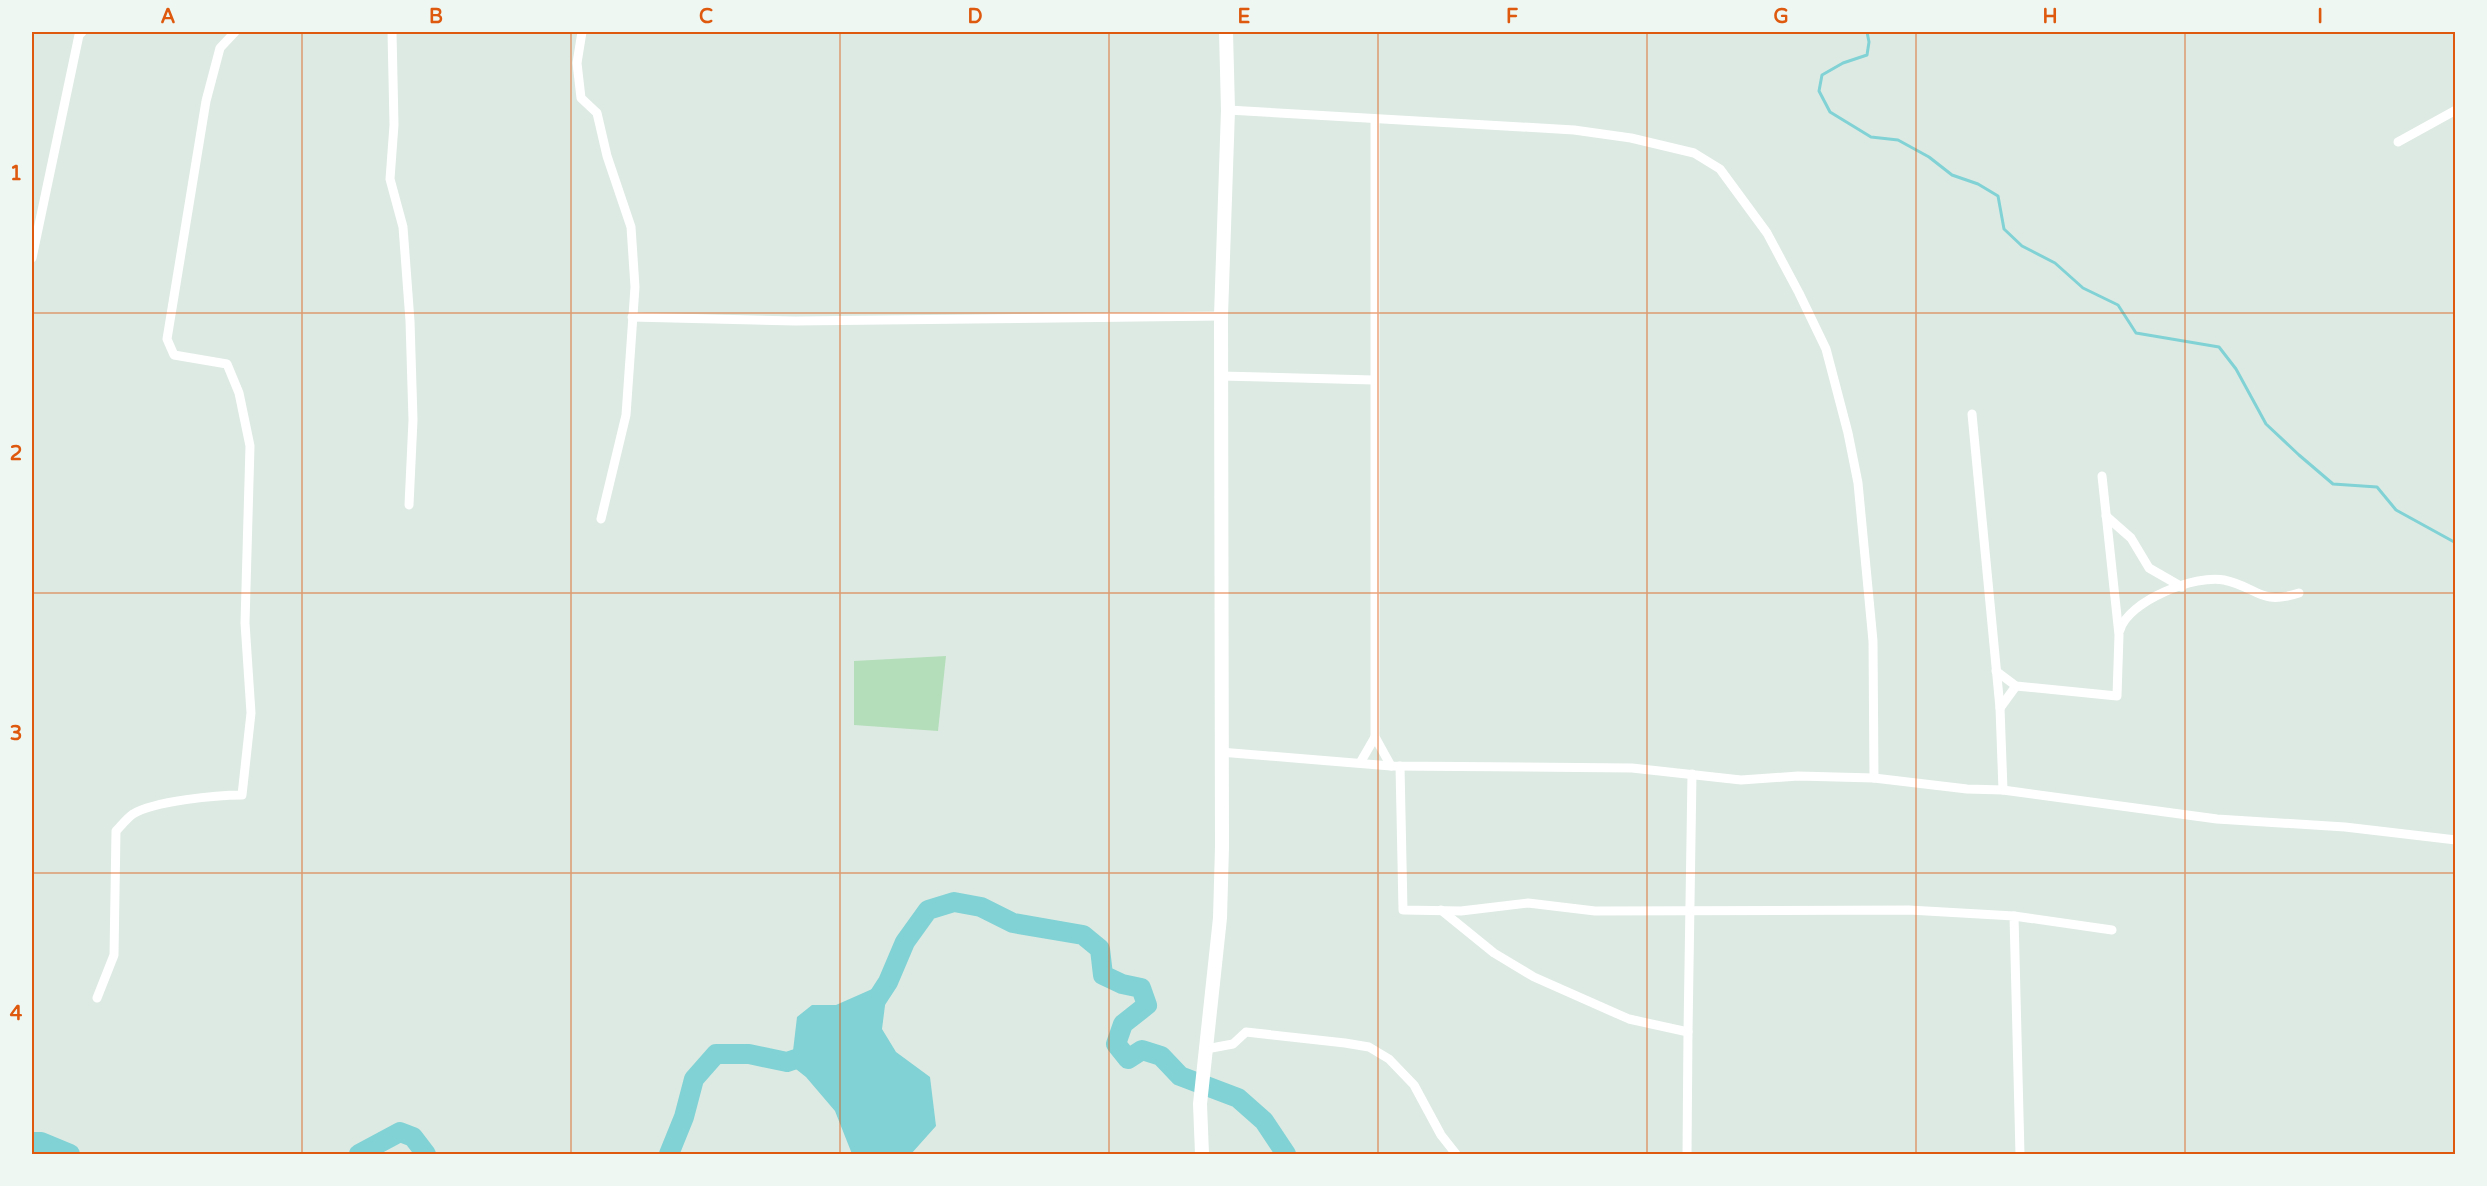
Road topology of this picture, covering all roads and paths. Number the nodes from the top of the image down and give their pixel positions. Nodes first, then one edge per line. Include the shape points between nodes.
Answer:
1 (82, 32) edge
2 (235, 32) edge
3 (392, 32) edge
4 (582, 32) edge
5 (1226, 32) edge
6 (1228, 110) junction
7 (2456, 110) edge
8 (1375, 120) junction
9 (2398, 142) dead end
10 (32, 258) edge
11 (1221, 316) junction
12 (632, 317) junction
13 (1221, 376) junction
14 (1373, 380) junction
15 (1972, 414) dead end
16 (2102, 476) dead end
17 (409, 505) dead end
18 (2106, 516) junction
19 (601, 519) dead end
20 (2182, 587) junction
21 (2299, 593) dead end
22 (2119, 635) junction
23 (1996, 671) junction
24 (2016, 686) junction
25 (2000, 708) junction
26 (1376, 737) junction
27 (1220, 752) junction
28 (1360, 763) junction
29 (1396, 766) junction
30 (1692, 774) junction
31 (1874, 778) junction
32 (2003, 790) junction
33 (2456, 840) edge
34 (1441, 910) junction
35 (1692, 910) junction
36 (2014, 916) junction
37 (2112, 930) dead end
38 (97, 998) dead end
39 (1688, 1032) junction
40 (1206, 1049) junction
41 (1202, 1155) edge
42 (1456, 1155) edge
43 (1687, 1155) edge
44 (2020, 1155) edge

1 - 10 street
2 - 38 street via 220,48 206,101 167,339 174,355 227,364 250,446 245,623 251,713 242,795 217,795 162,805 133,814 116,831 114,955
3 - 17 street via 394,125 390,179 403,227 410,321 413,420
4 - 12 street via 577,63 581,98 597,112 631,227 635,287
5 - 6 main road
6 - 8 street
6 - 11 main road
7 - 9 street
8 - 14 street
8 - 31 street via 1502,125 1631,138 1694,153 1720,169 1742,195 1767,233 1826,349 1848,433 1858,483 1873,641
11 - 12 street via 817,321
11 - 13 main road
12 - 19 street via 626,415
13 - 14 street
13 - 27 main road
14 - 26 street
15 - 23 street
16 - 18 street
18 - 20 street via 2133,541 2149,568
18 - 22 street
20 - 21 street via 2224,580 2269,598
20 - 22 street via 2147,599 2123,621
22 - 24 street via 2117,696
23 - 24 street
23 - 25 street
24 - 25 street
25 - 32 street
26 - 28 street
26 - 29 street
27 - 28 street
27 - 40 main road via 1220,918
28 - 29 street
29 - 30 street via 1632,768
29 - 34 street via 1403,910
30 - 31 street via 1741,780 1798,776
30 - 35 street
31 - 32 street
32 - 33 street via 2186,816 2345,827
34 - 35 street via 1528,903 1595,911
34 - 39 street via 1494,953 1534,977 1629,1019
35 - 36 street via 1909,910
35 - 39 street
36 - 37 street
36 - 44 street
39 - 43 street
40 - 41 main road via 1200,1104
40 - 42 street via 1233,1044 1246,1032 1369,1047 1389,1059 1414,1085

